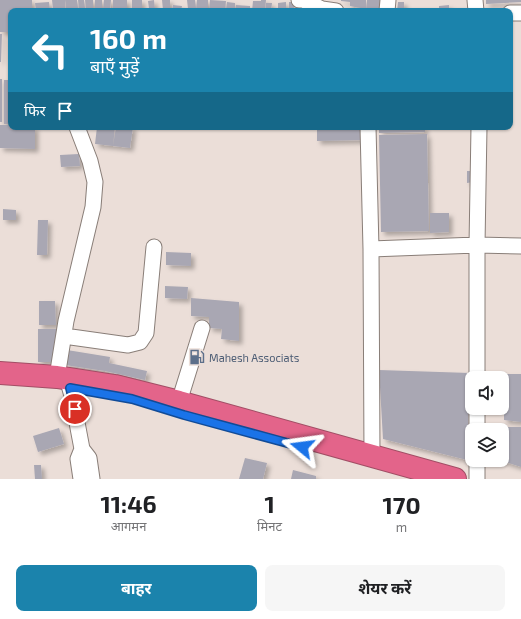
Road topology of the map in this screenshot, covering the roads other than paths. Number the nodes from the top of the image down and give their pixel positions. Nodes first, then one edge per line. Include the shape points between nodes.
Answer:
1 (299, 0) edge
2 (320, 8) edge
3 (78, 130) edge
4 (368, 130) edge
5 (479, 130) edge
6 (477, 245) junction
7 (521, 246) edge
8 (154, 247) dead end
9 (371, 249) junction
10 (202, 328) dead end
11 (64, 336) junction
12 (477, 371) edge
13 (0, 373) edge
14 (65, 381) junction
15 (0, 384) edge
16 (179, 402) junction
17 (82, 449) junction
18 (372, 456) junction
19 (477, 467) edge
20 (81, 479) edge
21 (92, 479) edge
22 (417, 479) edge
23 (455, 479) edge
24 (477, 479) edge

1 - 2 street
3 - 11 street via 95,182 93,207
4 - 9 street
5 - 6 street
6 - 7 street
6 - 9 street
6 - 12 street
8 - 11 street via 146,333 140,342 128,345
9 - 18 street
10 - 16 street
11 - 14 street
13 - 14 highway
14 - 15 highway
14 - 16 highway via 115,386
14 - 17 street
14 - 22 highway
16 - 18 highway
17 - 20 street via 78,459
17 - 21 street via 89,458
18 - 23 highway
19 - 24 street

